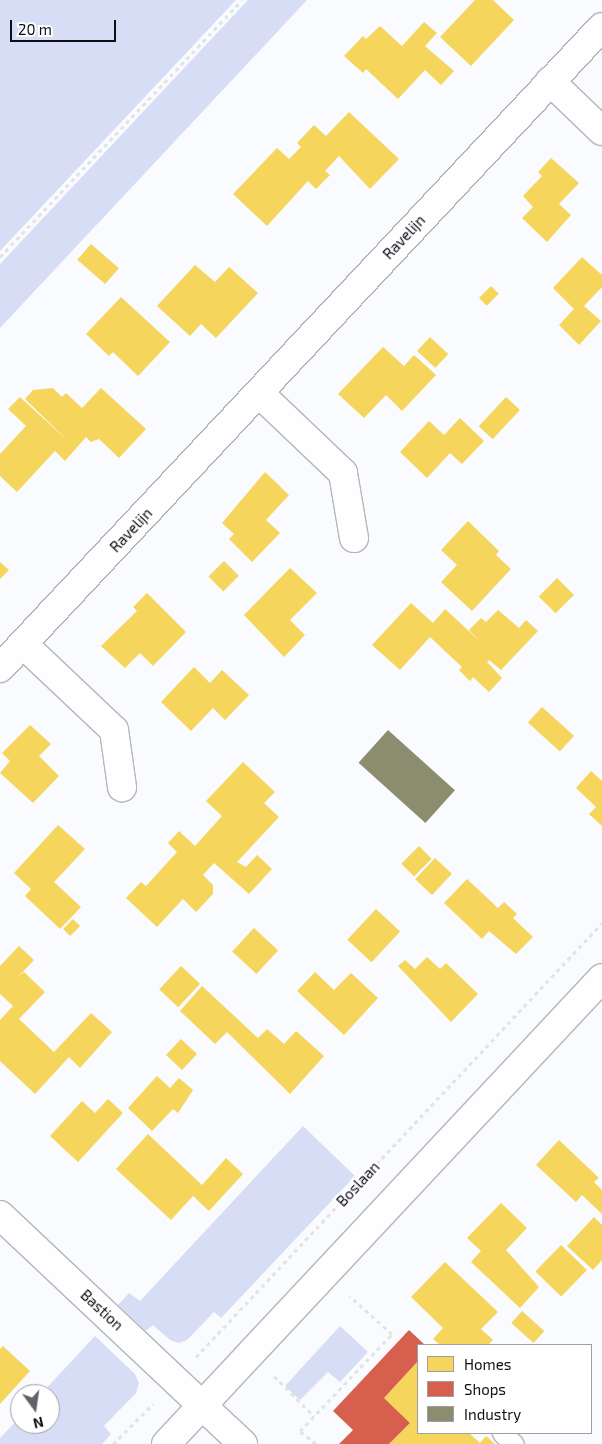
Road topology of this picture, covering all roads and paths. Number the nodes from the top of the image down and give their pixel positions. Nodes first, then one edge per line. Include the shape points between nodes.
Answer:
1 (242, 0) edge
2 (602, 27) edge
3 (550, 81) junction
4 (602, 131) edge
5 (0, 257) edge
6 (258, 393) junction
7 (354, 538) dead end
8 (23, 644) junction
9 (0, 668) edge
10 (122, 788) dead end
11 (602, 923) edge
12 (602, 978) edge
13 (0, 1215) edge
14 (349, 1295) dead end
15 (177, 1379) junction
16 (203, 1405) junction
17 (503, 1434) edge
18 (113, 1444) edge
19 (166, 1444) edge
20 (243, 1444) edge
21 (316, 1444) edge
22 (514, 1444) edge

1 - 5 path
2 - 3 street, Ravelijn
3 - 4 street
3 - 6 street, Ravelijn
6 - 7 street via 344,473
6 - 8 street, Ravelijn
8 - 9 street, Ravelijn
8 - 10 street via 114,730
11 - 15 path, Boslaan
12 - 16 street
13 - 15 street, Bastion
14 - 21 path via 392,1334 300,1431
15 - 16 street, Bastion
15 - 18 path, Boslaan
16 - 19 street
16 - 20 street, Bastion
17 - 22 lane

